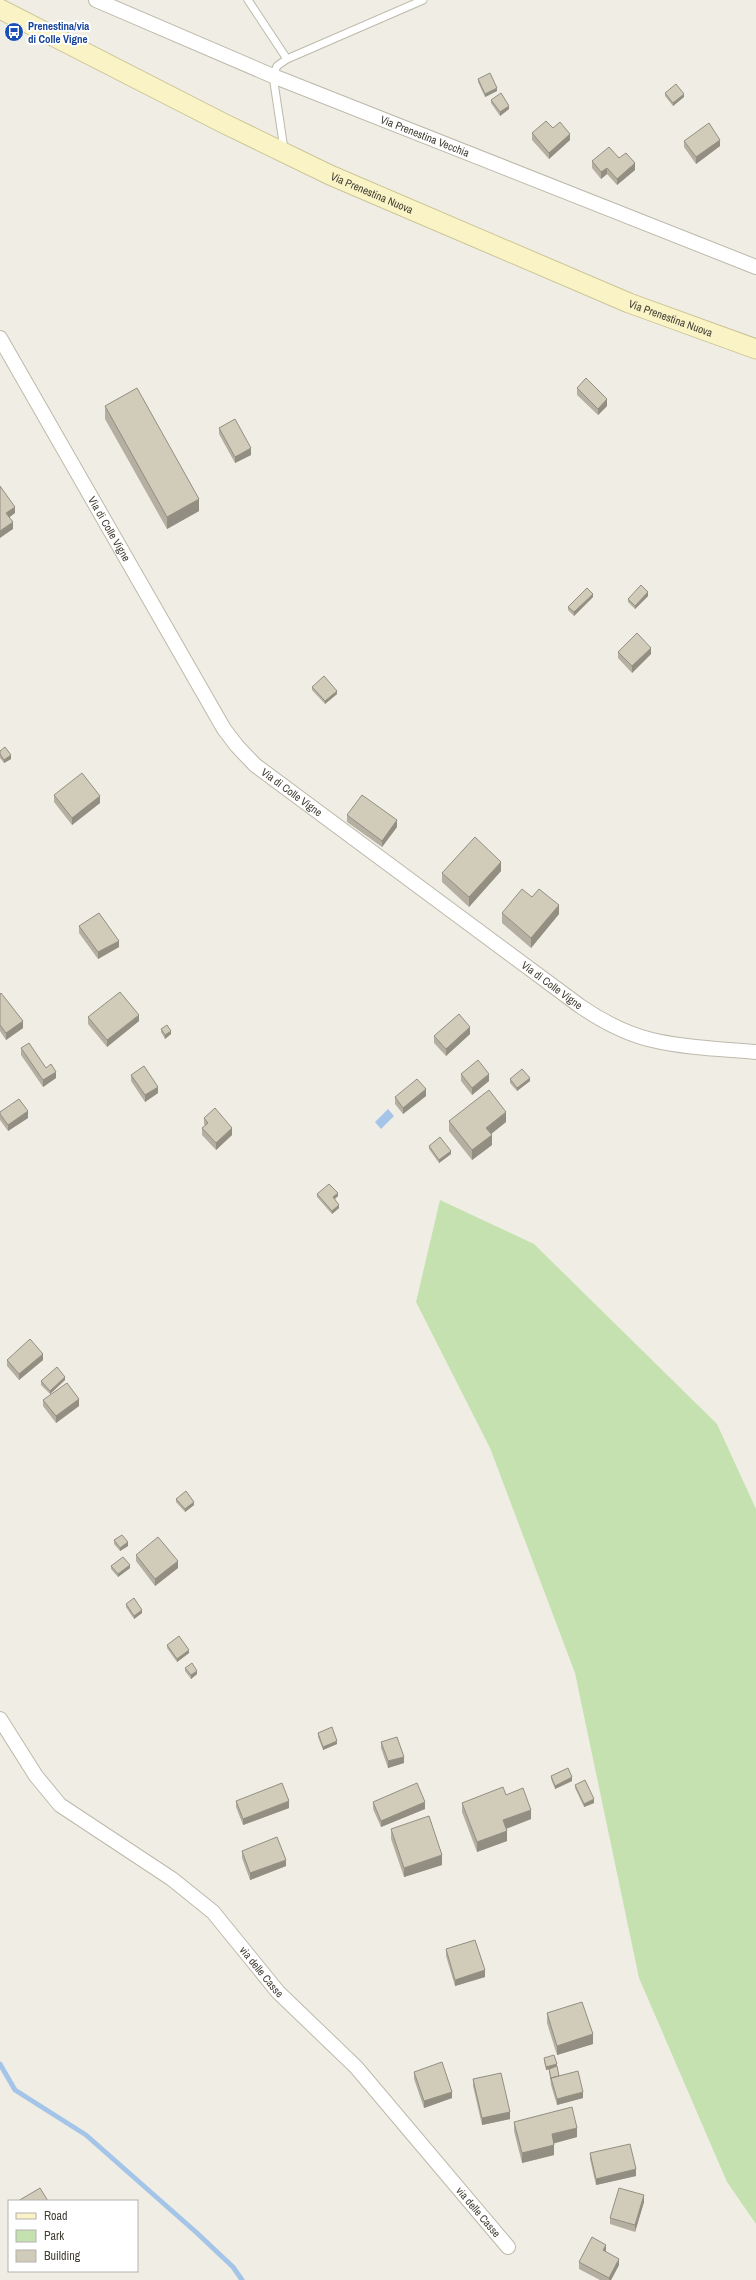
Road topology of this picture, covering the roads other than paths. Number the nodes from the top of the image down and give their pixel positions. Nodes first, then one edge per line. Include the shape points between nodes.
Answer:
1 (96, 0) edge
2 (248, 0) edge
3 (423, 0) edge
4 (0, 9) edge
5 (287, 59) junction
6 (273, 76) junction
7 (284, 154) junction
8 (756, 267) edge
9 (0, 338) edge
10 (756, 349) edge
11 (756, 1052) edge
12 (0, 1719) edge
13 (508, 2247) dead end

1 - 6 street, Via Prenestina Vecchia
2 - 5 lane
3 - 5 lane
4 - 7 main road, Via Prenestina Nuova
5 - 6 lane via 277,66
6 - 7 lane
6 - 8 street, Via Prenestina Vecchia
7 - 10 main road, Via Prenestina Nuova via 598,290 686,325
9 - 11 street, Via di Colle Vigne via 224,729 255,765 599,1018 630,1033 657,1041
12 - 13 street, via delle Casse via 33,1772 60,1805 172,1879 213,1912 278,1992 356,2067

